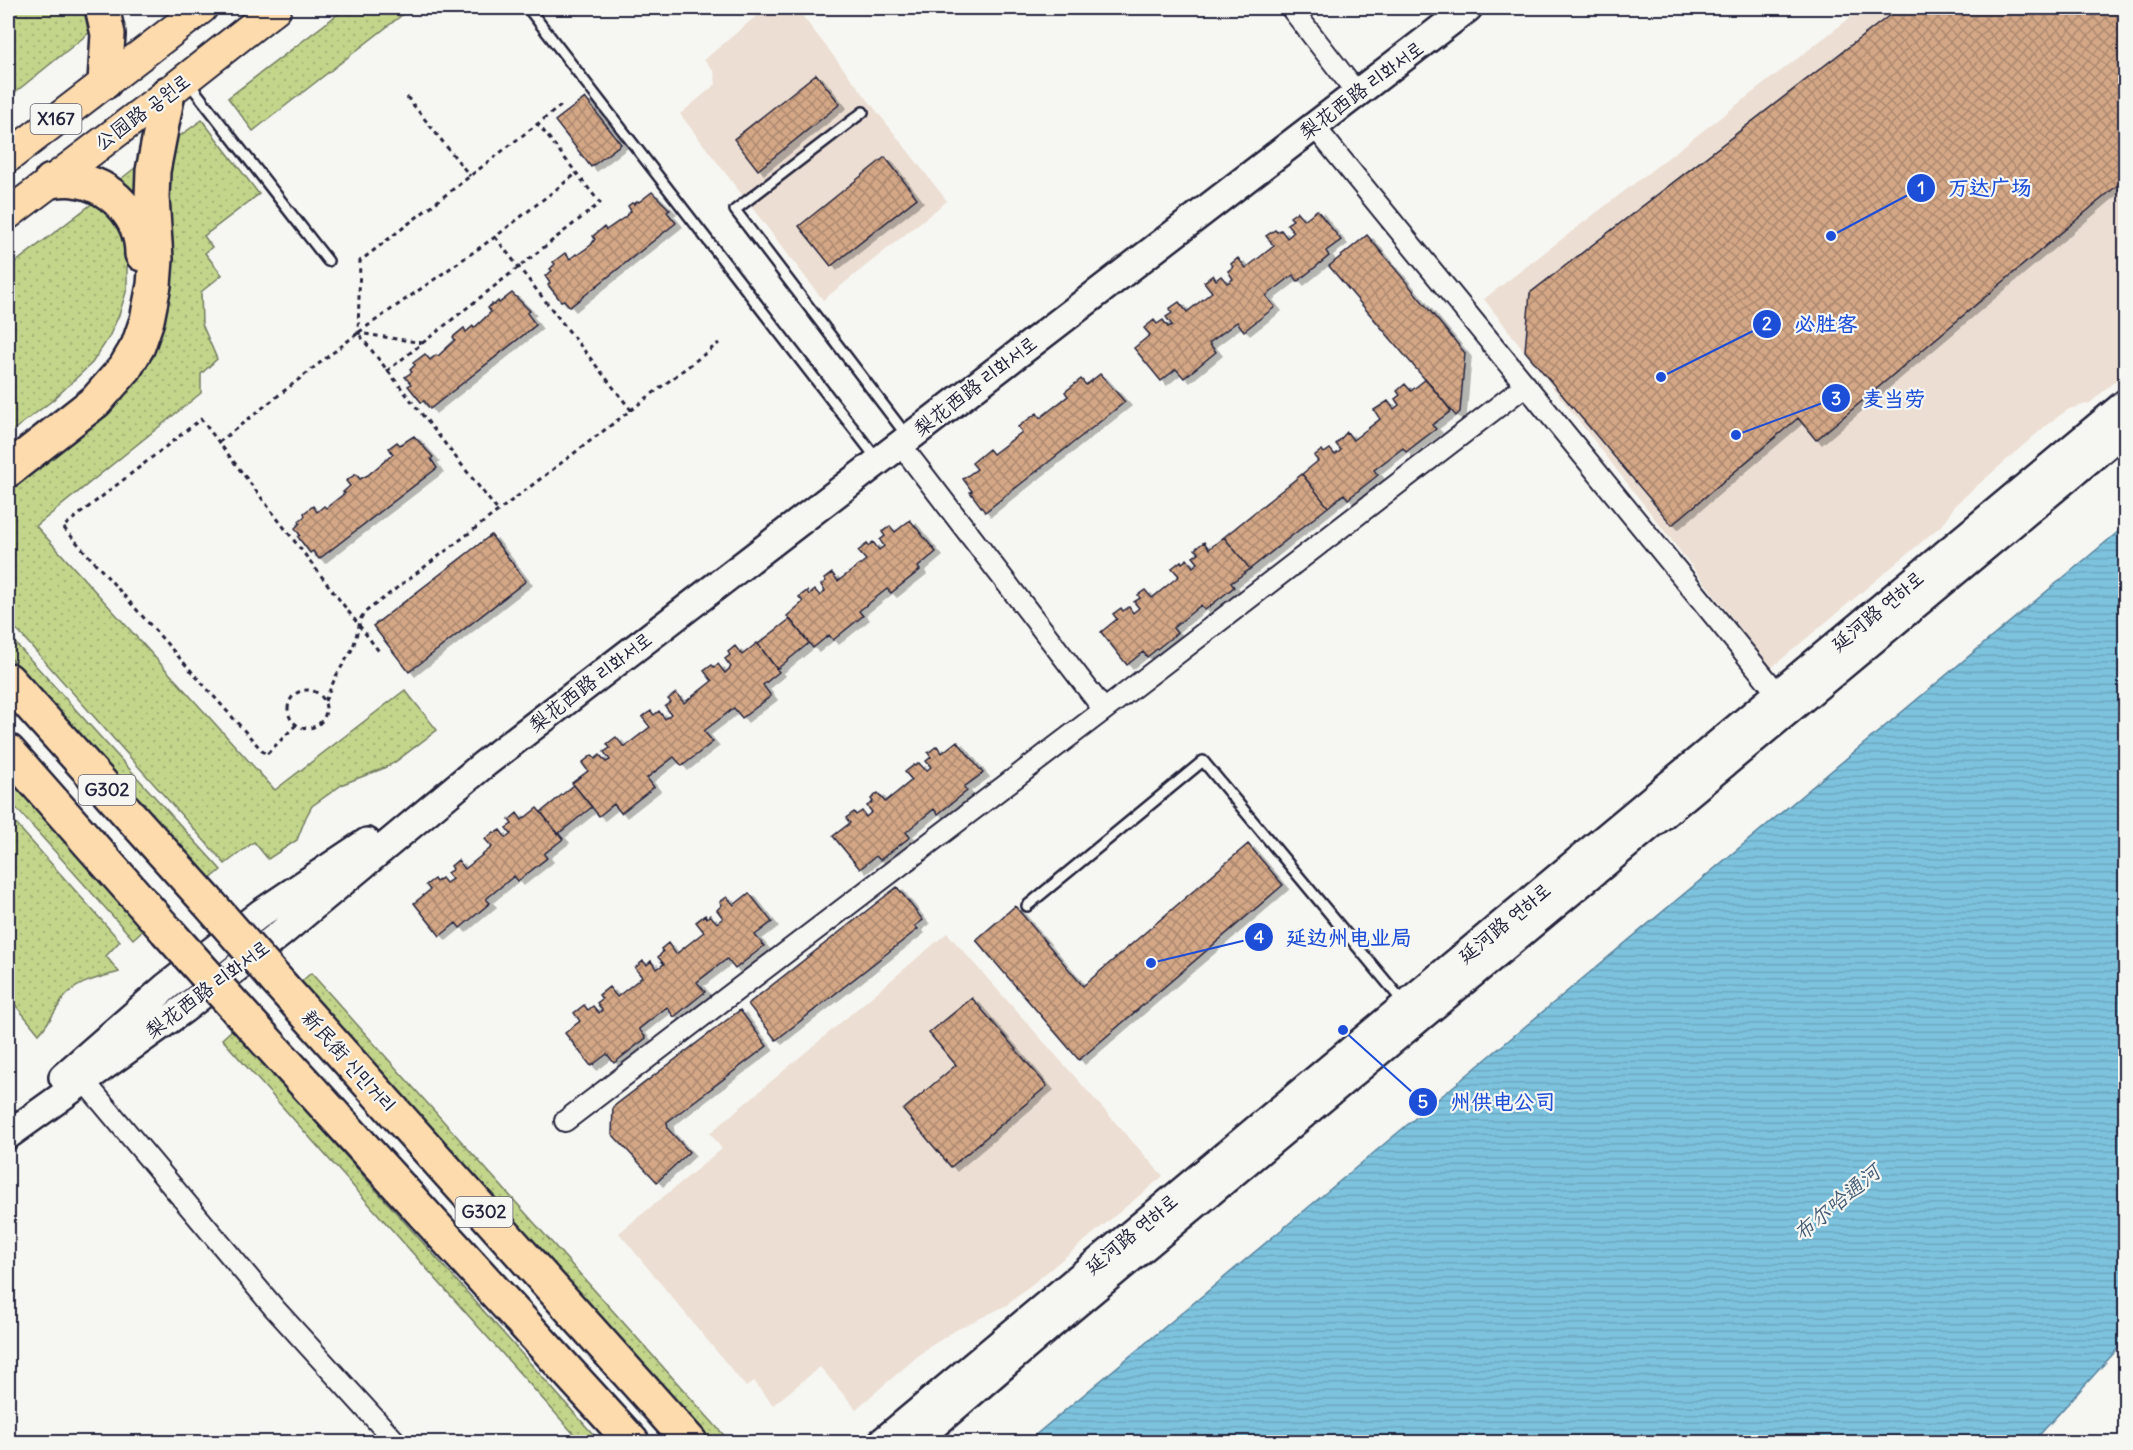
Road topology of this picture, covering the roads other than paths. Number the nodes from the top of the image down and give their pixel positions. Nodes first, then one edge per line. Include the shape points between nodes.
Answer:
1 (102, 8) edge
2 (202, 8) edge
3 (276, 8) edge
4 (528, 8) edge
5 (1291, 8) edge
6 (1468, 8) edge
7 (105, 82) junction
8 (177, 86) junction
9 (1357, 93) junction
10 (863, 112) dead end
11 (1314, 126) junction
12 (8, 157) edge
13 (51, 181) junction
14 (8, 214) edge
15 (328, 261) dead end
16 (1526, 385) junction
17 (2126, 403) edge
18 (2126, 429) edge
19 (904, 441) junction
20 (8, 453) edge
21 (879, 461) junction
22 (8, 470) edge
23 (8, 680) edge
24 (1778, 694) junction
25 (1104, 710) junction
26 (8, 751) edge
27 (483, 765) junction
28 (1028, 906) dead end
29 (1406, 1005) junction
30 (84, 1081) junction
31 (566, 1121) dead end
32 (8, 1125) edge
33 (8, 1135) edge
34 (396, 1443) edge
35 (632, 1443) edge
36 (690, 1443) edge
37 (882, 1443) edge
38 (914, 1443) edge

1 - 7 highway via 108,34
2 - 7 main road, X167
3 - 8 main road, 公园路 공원로
4 - 21 lane
5 - 9 street
6 - 9 main road, 梨花西路 리화서로
7 - 12 main road, X167
8 - 13 main road, 公园路 공원로
8 - 15 lane
8 - 22 highway via 153,171 154,285 138,346 120,375 96,401
9 - 11 main road, 梨花西路 리화서로
10 - 19 lane via 735,210
11 - 16 street
11 - 19 main road, 梨花西路 리화서로
13 - 14 main road, 公园路 공원로
13 - 20 highway via 75,180 99,187 118,199 131,214 142,249 140,298 122,344 96,382
16 - 24 street
16 - 25 street
17 - 24 main road, 延河路 연하로
18 - 38 main road, 延河路 연하로
19 - 21 main road, 梨花西路 리화서로
19 - 25 street
21 - 27 main road, 梨花西路 리화서로
23 - 36 highway, 新民街 신민거리 / G302, bridge
24 - 29 main road, 延河路 연하로
25 - 31 street
26 - 35 highway, G302, bridge
27 - 30 main road, 梨花西路 리화서로 via 272,941
27 - 32 main road, 梨花西路 리화서로 via 261,913 166,987
28 - 29 lane via 1203,761
29 - 37 main road, 延河路 연하로
30 - 33 main road, 梨花西路 리화서로
30 - 34 street via 275,1309

